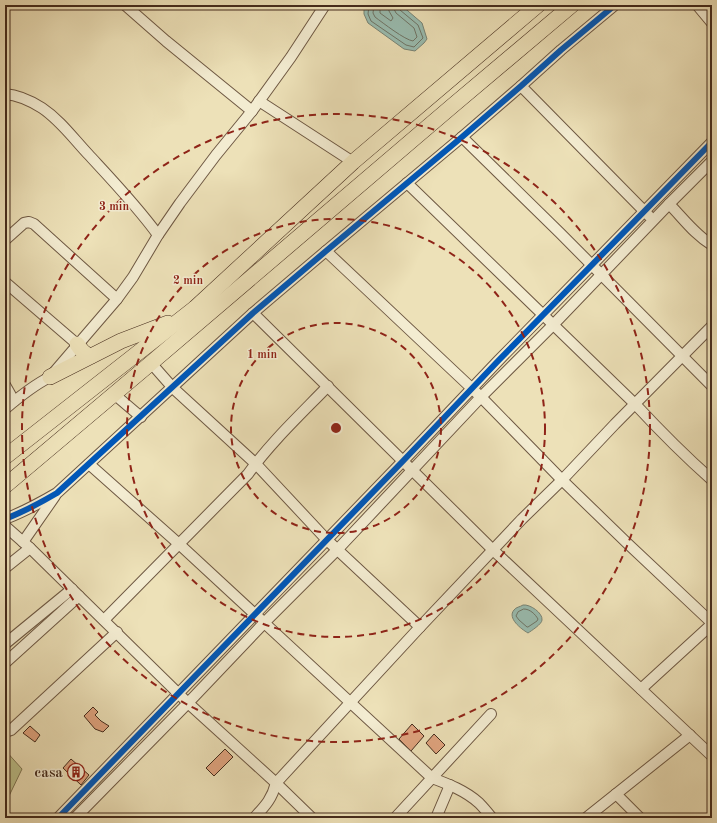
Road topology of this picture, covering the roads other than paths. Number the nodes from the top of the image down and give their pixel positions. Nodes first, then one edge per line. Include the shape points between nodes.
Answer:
1 (125, 5) edge
2 (325, 5) edge
3 (538, 5) edge
4 (572, 5) edge
5 (615, 5) edge
6 (697, 5) edge
7 (712, 23) edge
8 (521, 86) junction
9 (5, 94) edge
10 (259, 101) junction
11 (252, 111) junction
12 (462, 137) junction
13 (712, 142) edge
14 (712, 161) edge
15 (353, 162) junction
16 (407, 183) junction
17 (669, 204) junction
18 (645, 211) junction
19 (654, 221) junction
20 (158, 235) junction
21 (5, 240) edge
22 (712, 246) edge
23 (326, 251) junction
24 (592, 265) junction
25 (601, 275) junction
26 (5, 282) edge
27 (117, 299) junction
28 (253, 313) junction
29 (543, 315) junction
30 (182, 318) junction
31 (554, 325) junction
32 (712, 326) edge
33 (77, 344) junction
34 (91, 356) junction
35 (683, 356) junction
36 (151, 363) junction
37 (50, 377) junction
38 (5, 385) edge
39 (328, 386) junction
40 (712, 386) edge
41 (173, 388) junction
42 (471, 388) junction
43 (114, 394) junction
44 (481, 397) junction
45 (14, 401) junction
46 (635, 404) junction
47 (5, 409) edge
48 (141, 417) junction
49 (5, 457) edge
50 (403, 461) junction
51 (89, 464) junction
52 (256, 464) junction
53 (412, 470) junction
54 (562, 480) junction
55 (712, 480) edge
56 (5, 486) edge
57 (57, 494) junction
58 (5, 519) edge
59 (5, 526) edge
60 (327, 540) junction
61 (179, 544) junction
62 (26, 545) junction
63 (338, 549) junction
64 (493, 550) junction
65 (5, 568) edge
66 (75, 592) junction
67 (255, 615) junction
68 (104, 620) junction
69 (264, 623) junction
70 (712, 624) edge
71 (420, 627) junction
72 (117, 632) junction
73 (5, 644) edge
74 (5, 663) edge
75 (640, 689) junction
76 (178, 693) junction
77 (188, 703) junction
78 (351, 703) junction
79 (491, 714) dead end
80 (5, 732) edge
81 (690, 735) junction
82 (124, 750) junction
83 (712, 756) edge
84 (134, 758) junction
85 (432, 778) junction
86 (276, 783) junction
87 (450, 785) junction
88 (616, 794) junction
89 (72, 804) junction
90 (81, 816) edge
91 (58, 818) edge
92 (254, 818) edge
93 (312, 818) edge
94 (394, 818) edge
95 (436, 818) edge
96 (492, 818) edge
97 (586, 818) edge
98 (640, 818) edge

1 - 11 street
2 - 10 street
3 - 15 highway
4 - 36 highway
5 - 8 street
6 - 7 street
8 - 12 street
8 - 18 street
9 - 20 street via 14,94 28,100 62,125
10 - 11 street
10 - 15 street
11 - 20 street
12 - 16 street
12 - 24 street
13 - 18 street
14 - 17 street
15 - 30 highway
16 - 23 street
16 - 29 street
17 - 19 street
17 - 22 street
18 - 19 street
18 - 24 street
19 - 25 street
20 - 27 street
21 - 27 street via 24,223 34,224
23 - 28 street
23 - 42 street
24 - 25 street
24 - 29 street
25 - 31 street
25 - 35 street
26 - 33 street
27 - 33 street
28 - 39 street
28 - 41 street
29 - 31 street
29 - 42 street
30 - 34 highway via 121,341
30 - 49 highway
31 - 44 street
31 - 46 street
32 - 35 street
33 - 34 highway via 82,352
33 - 37 street
34 - 37 highway
35 - 40 street
35 - 46 street
36 - 41 street
36 - 43 highway
37 - 45 street
38 - 45 street
39 - 50 street
39 - 52 street
41 - 48 street
41 - 52 street
42 - 44 street
42 - 50 street
43 - 48 street
43 - 56 highway
44 - 53 street
44 - 54 street
45 - 47 street
46 - 54 street
46 - 55 street
48 - 51 street
50 - 53 street
50 - 60 street
51 - 57 street
51 - 61 street
52 - 60 street
52 - 61 street via 231,493
53 - 63 street
53 - 64 street
54 - 64 street
54 - 70 street
57 - 58 street
57 - 62 street
59 - 62 street
60 - 63 street
60 - 67 street
61 - 67 street
61 - 68 street
62 - 65 street
62 - 66 street
63 - 69 street
63 - 71 street
64 - 71 street
64 - 75 street
66 - 68 street
66 - 73 street
66 - 74 street
67 - 69 street
67 - 76 street
68 - 72 street
69 - 77 street
69 - 78 street
70 - 75 street
71 - 78 street
72 - 76 street
72 - 80 street
75 - 81 street
76 - 77 street
76 - 82 street
77 - 84 street
77 - 86 street
78 - 85 street
78 - 86 street
79 - 85 street
81 - 83 street
81 - 88 street
82 - 84 street
82 - 89 street
84 - 90 street
85 - 87 street
85 - 94 street
86 - 92 street via 271,798
86 - 93 street
87 - 95 street
87 - 96 street via 471,796
88 - 97 street
88 - 98 street
89 - 90 street
89 - 91 street

